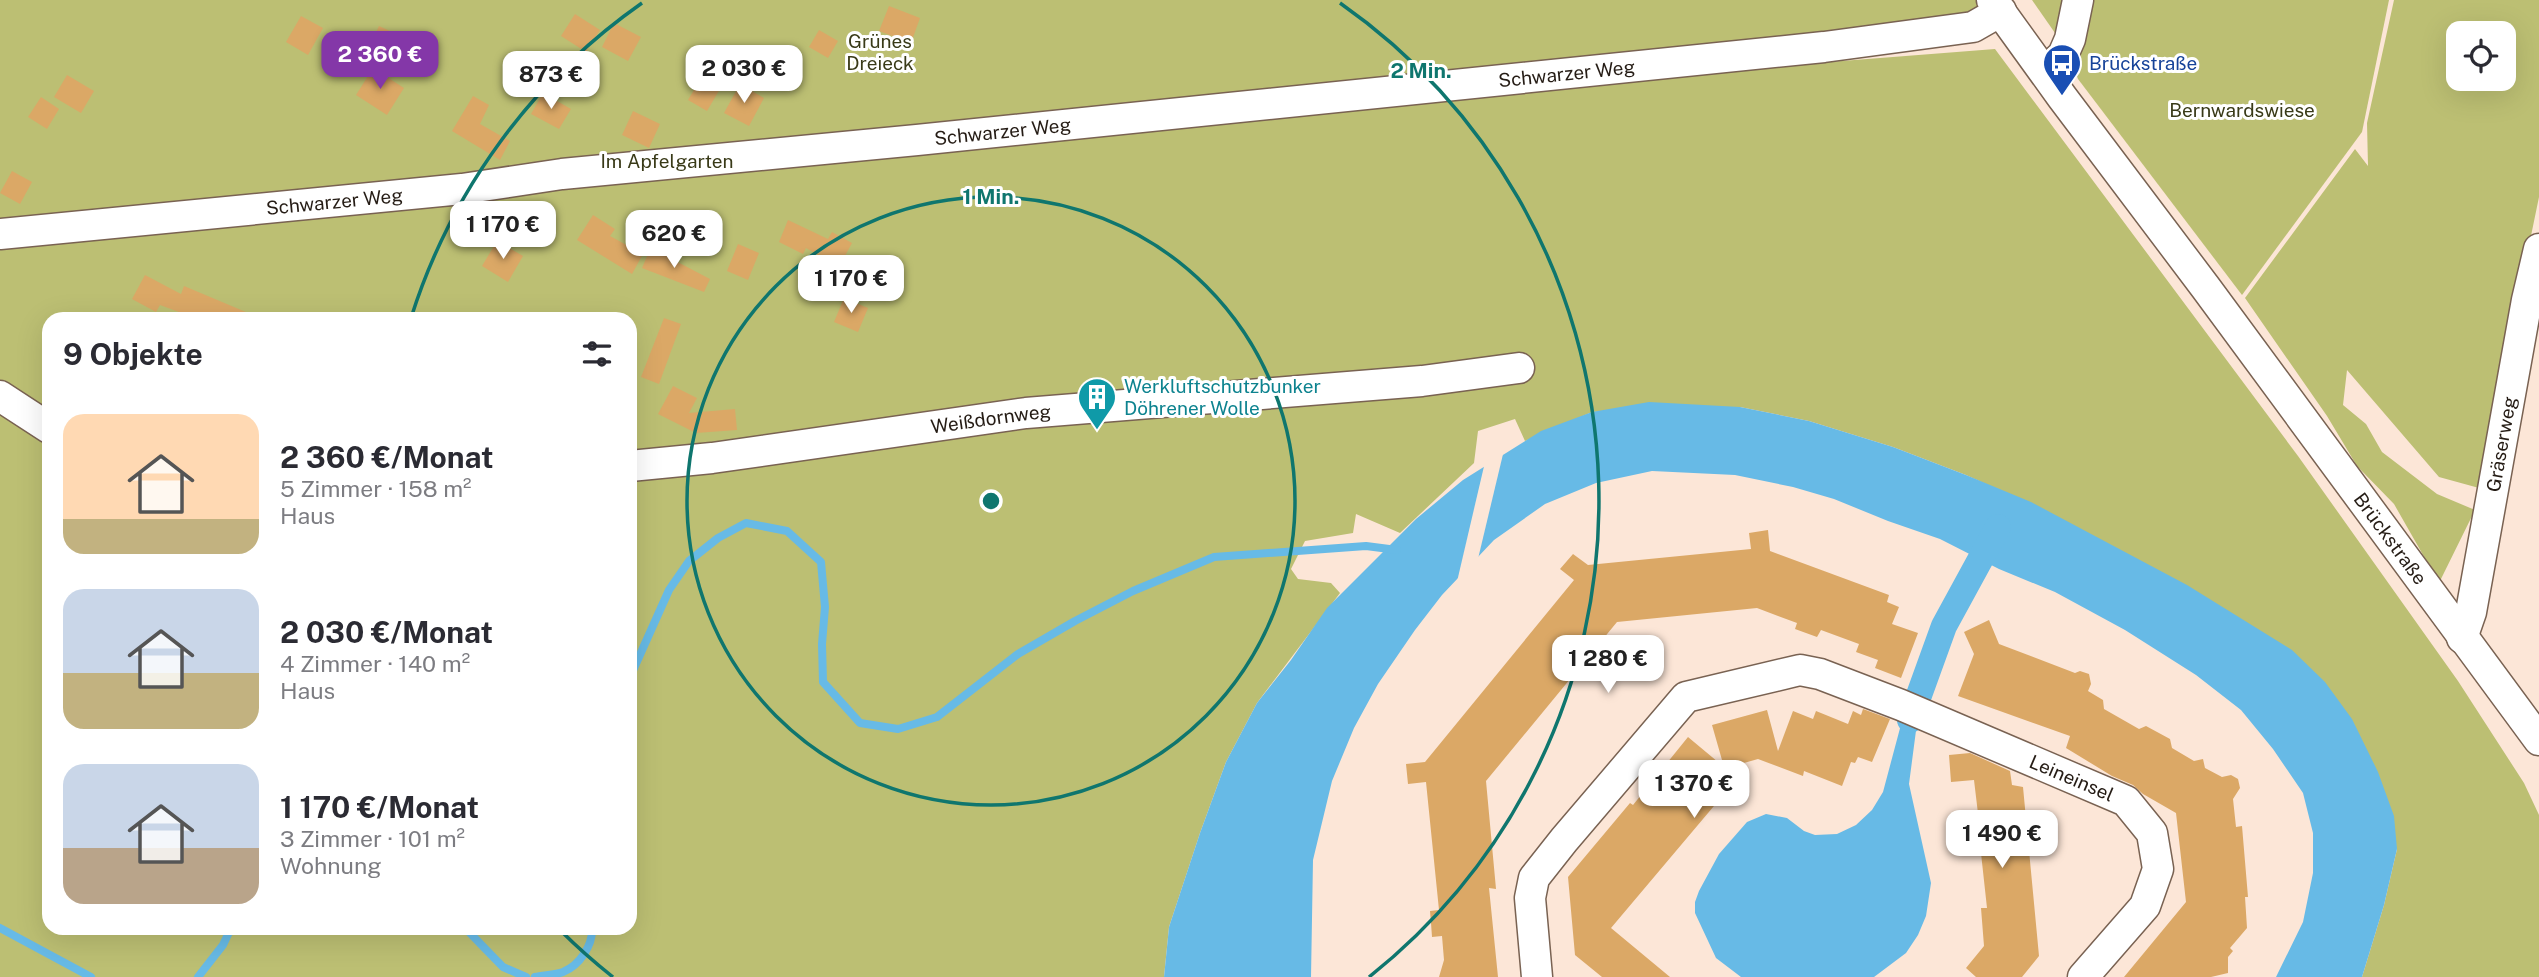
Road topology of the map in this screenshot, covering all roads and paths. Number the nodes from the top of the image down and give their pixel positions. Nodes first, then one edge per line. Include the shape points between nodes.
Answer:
1 (2078, 0) edge
2 (1997, 6) edge
3 (2063, 63) junction
4 (0, 234) edge
5 (2539, 249) edge
6 (1519, 368) dead end
7 (0, 396) edge
8 (42, 423) edge
9 (637, 465) edge
10 (2462, 638) junction
11 (2539, 740) edge
12 (1537, 977) edge
13 (2084, 977) edge

1 - 3 street
2 - 3 street, Brückstraße
2 - 4 street, Schwarzer Weg via 1972,27 1824,47
3 - 10 street, Brückstraße
5 - 10 street, Gräserweg via 2471,611
6 - 9 street, Weißdornweg via 1422,381 1026,412
7 - 8 street
10 - 11 street, Brückstraße
12 - 13 street, Leineinsel via 1530,898 1534,878 1545,861 1686,697 1800,670 1914,710 2126,801 2152,833 2158,869 2145,906

